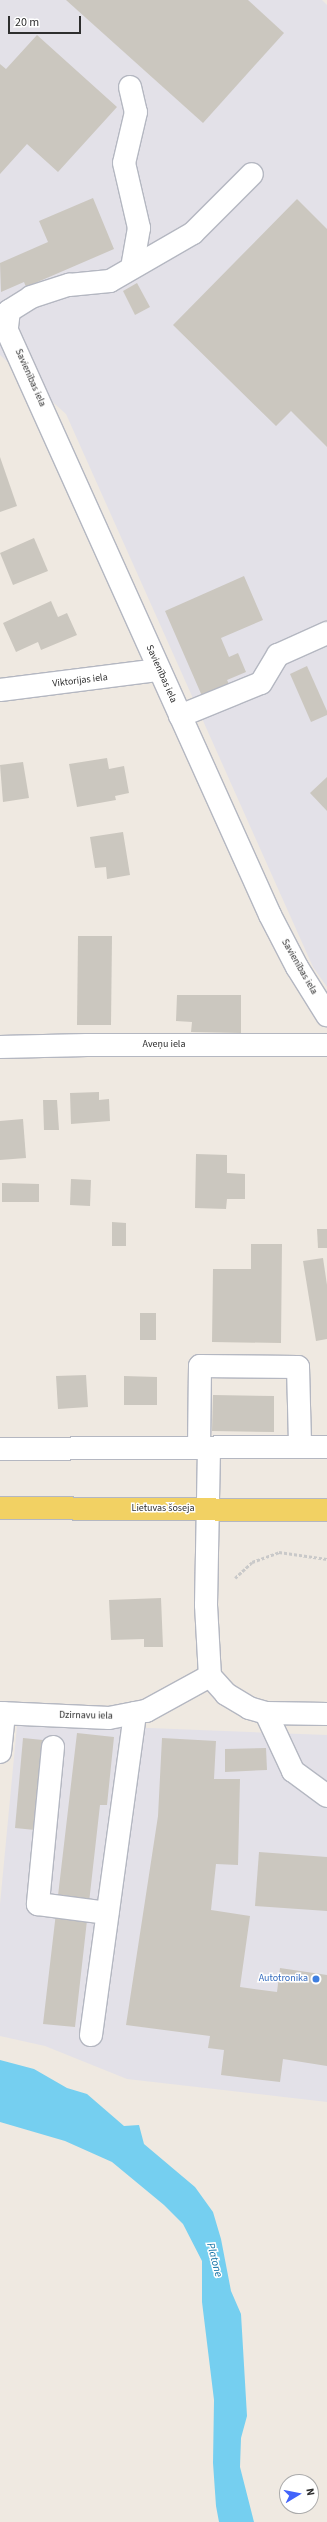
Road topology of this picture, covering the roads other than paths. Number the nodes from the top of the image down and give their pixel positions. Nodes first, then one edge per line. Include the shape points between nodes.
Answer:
1 (130, 87) dead end
2 (252, 174) dead end
3 (132, 267) junction
4 (2, 323) edge
5 (327, 633) edge
6 (159, 670) junction
7 (0, 690) edge
8 (180, 716) junction
9 (327, 1015) edge
10 (327, 1045) edge
11 (0, 1047) edge
12 (300, 1446) junction
13 (327, 1447) edge
14 (204, 1448) junction
15 (0, 1450) edge
16 (0, 1508) edge
17 (208, 1509) junction
18 (327, 1510) edge
19 (210, 1676) junction
20 (2, 1713) edge
21 (135, 1713) junction
22 (266, 1713) junction
23 (327, 1714) edge
24 (53, 1747) dead end
25 (0, 1752) edge
26 (327, 1796) edge
27 (108, 1913) junction
28 (91, 2036) dead end

1 - 3 street via 136,112 124,163 139,228
2 - 3 street via 193,233
3 - 4 street via 110,281 69,285 31,297 9,311
4 - 6 street, Savienības iela
5 - 8 street via 278,655 261,683
6 - 7 street, Viktorijas iela
6 - 8 street, Savienības iela
8 - 9 street, Savienības iela via 270,915 297,967
10 - 11 street, Aveņu iela
12 - 13 street
12 - 14 street
12 - 14 street via 298,1367 200,1366
14 - 15 street
14 - 17 street
16 - 17 main road, Lietuvas šoseja
17 - 18 main road, Lietuvas šoseja
17 - 19 street via 206,1604
19 - 21 street, Dzirnavu iela via 146,1711
19 - 22 street via 226,1694 249,1708
20 - 21 street, Dzirnavu iela via 110,1718
20 - 25 street
21 - 27 street
22 - 23 street
22 - 26 street via 293,1771
24 - 27 street via 38,1904
27 - 28 street

